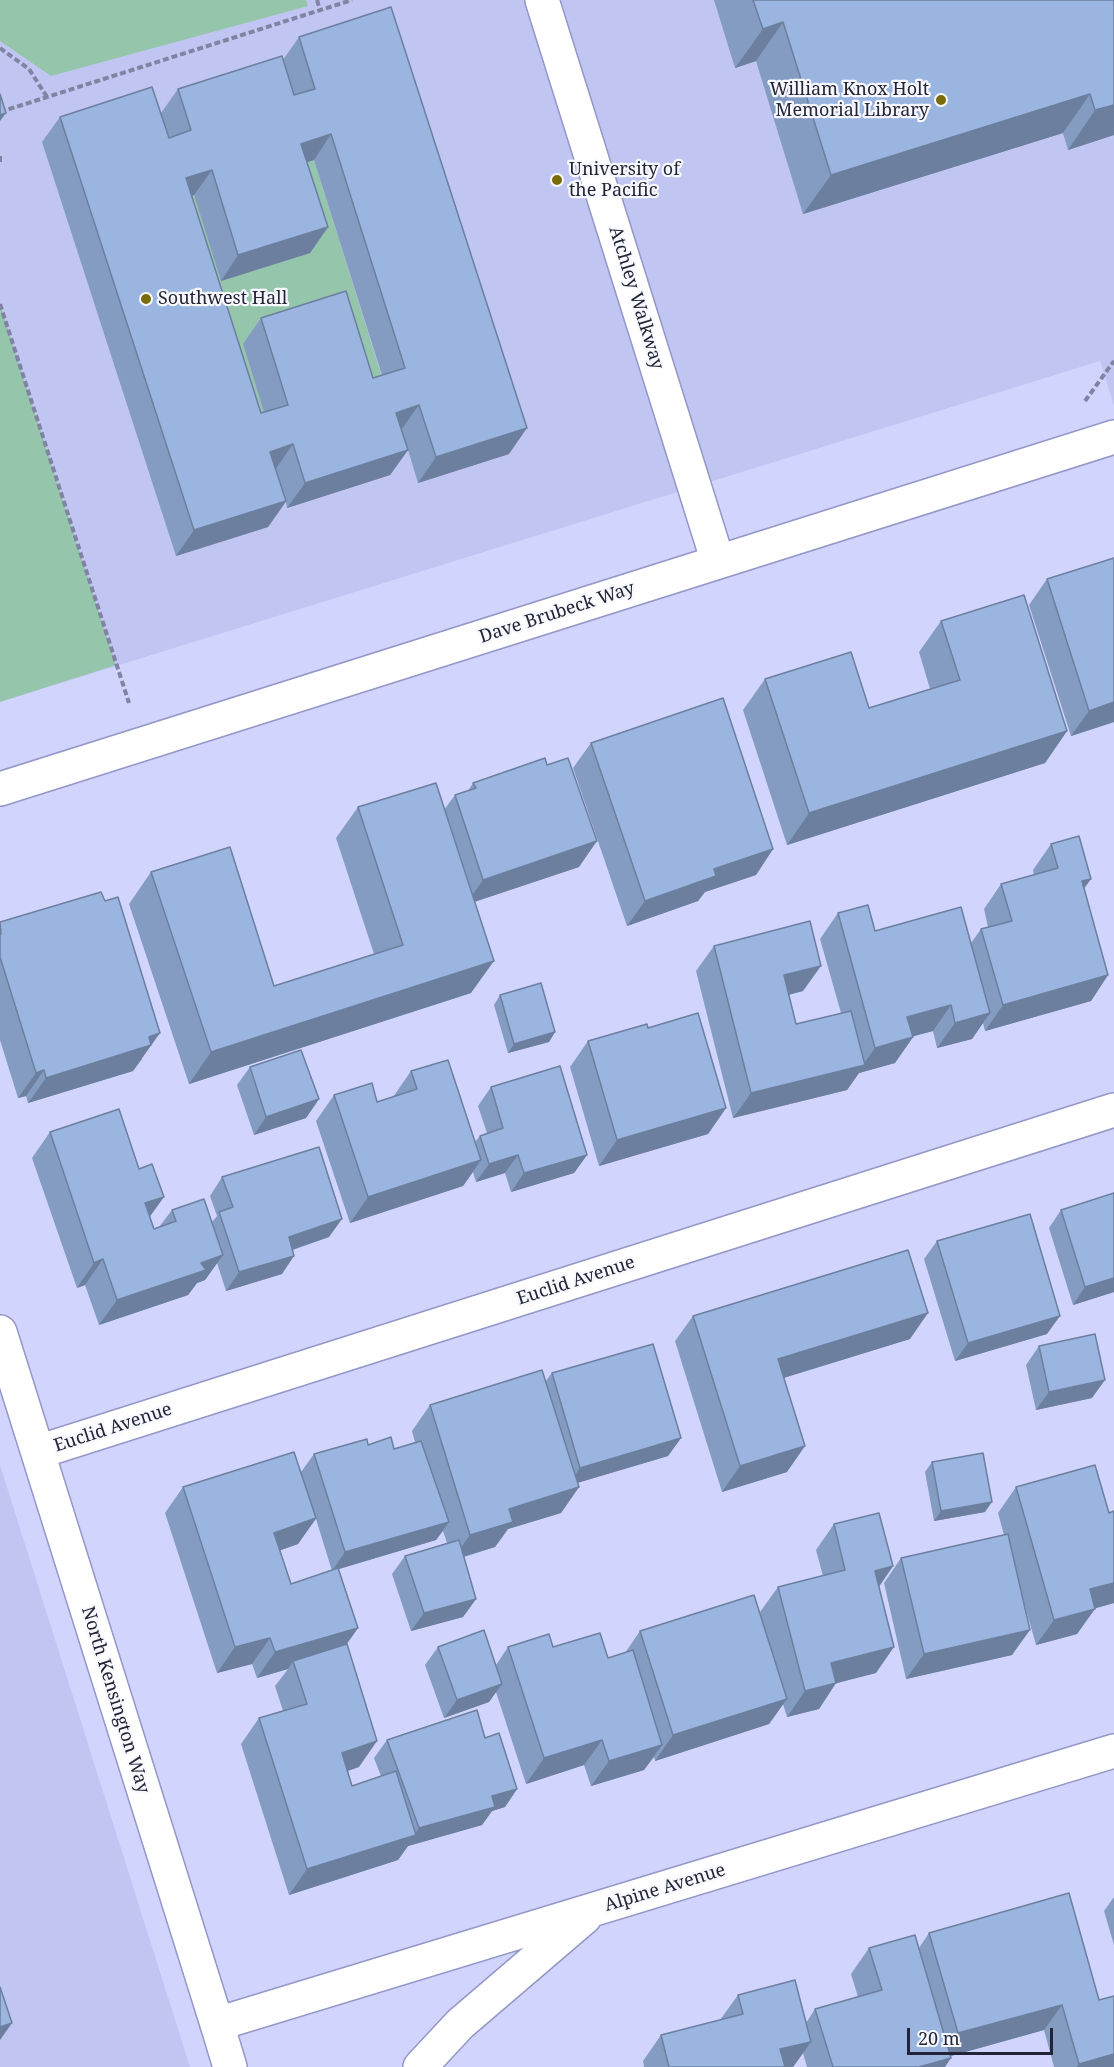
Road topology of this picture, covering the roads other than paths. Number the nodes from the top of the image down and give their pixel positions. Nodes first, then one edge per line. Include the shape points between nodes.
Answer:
1 (542, 0) edge
2 (1114, 437) edge
3 (718, 562) junction
4 (0, 789) edge
5 (1114, 1110) edge
6 (0, 1332) edge
7 (38, 1452) junction
8 (1114, 1751) edge
9 (594, 1909) junction
10 (217, 2024) junction
11 (230, 2067) edge
12 (420, 2067) edge

1 - 3 street, Atchley Walkway
2 - 3 street, Dave Brubeck Way
3 - 4 street, Dave Brubeck Way
5 - 7 street, Euclid Avenue
6 - 7 street, North Kensington Way
7 - 10 street, North Kensington Way
8 - 9 street, Alpine Avenue
9 - 10 street, Alpine Avenue
9 - 12 street via 460,2024
10 - 11 street, North Kensington Way

